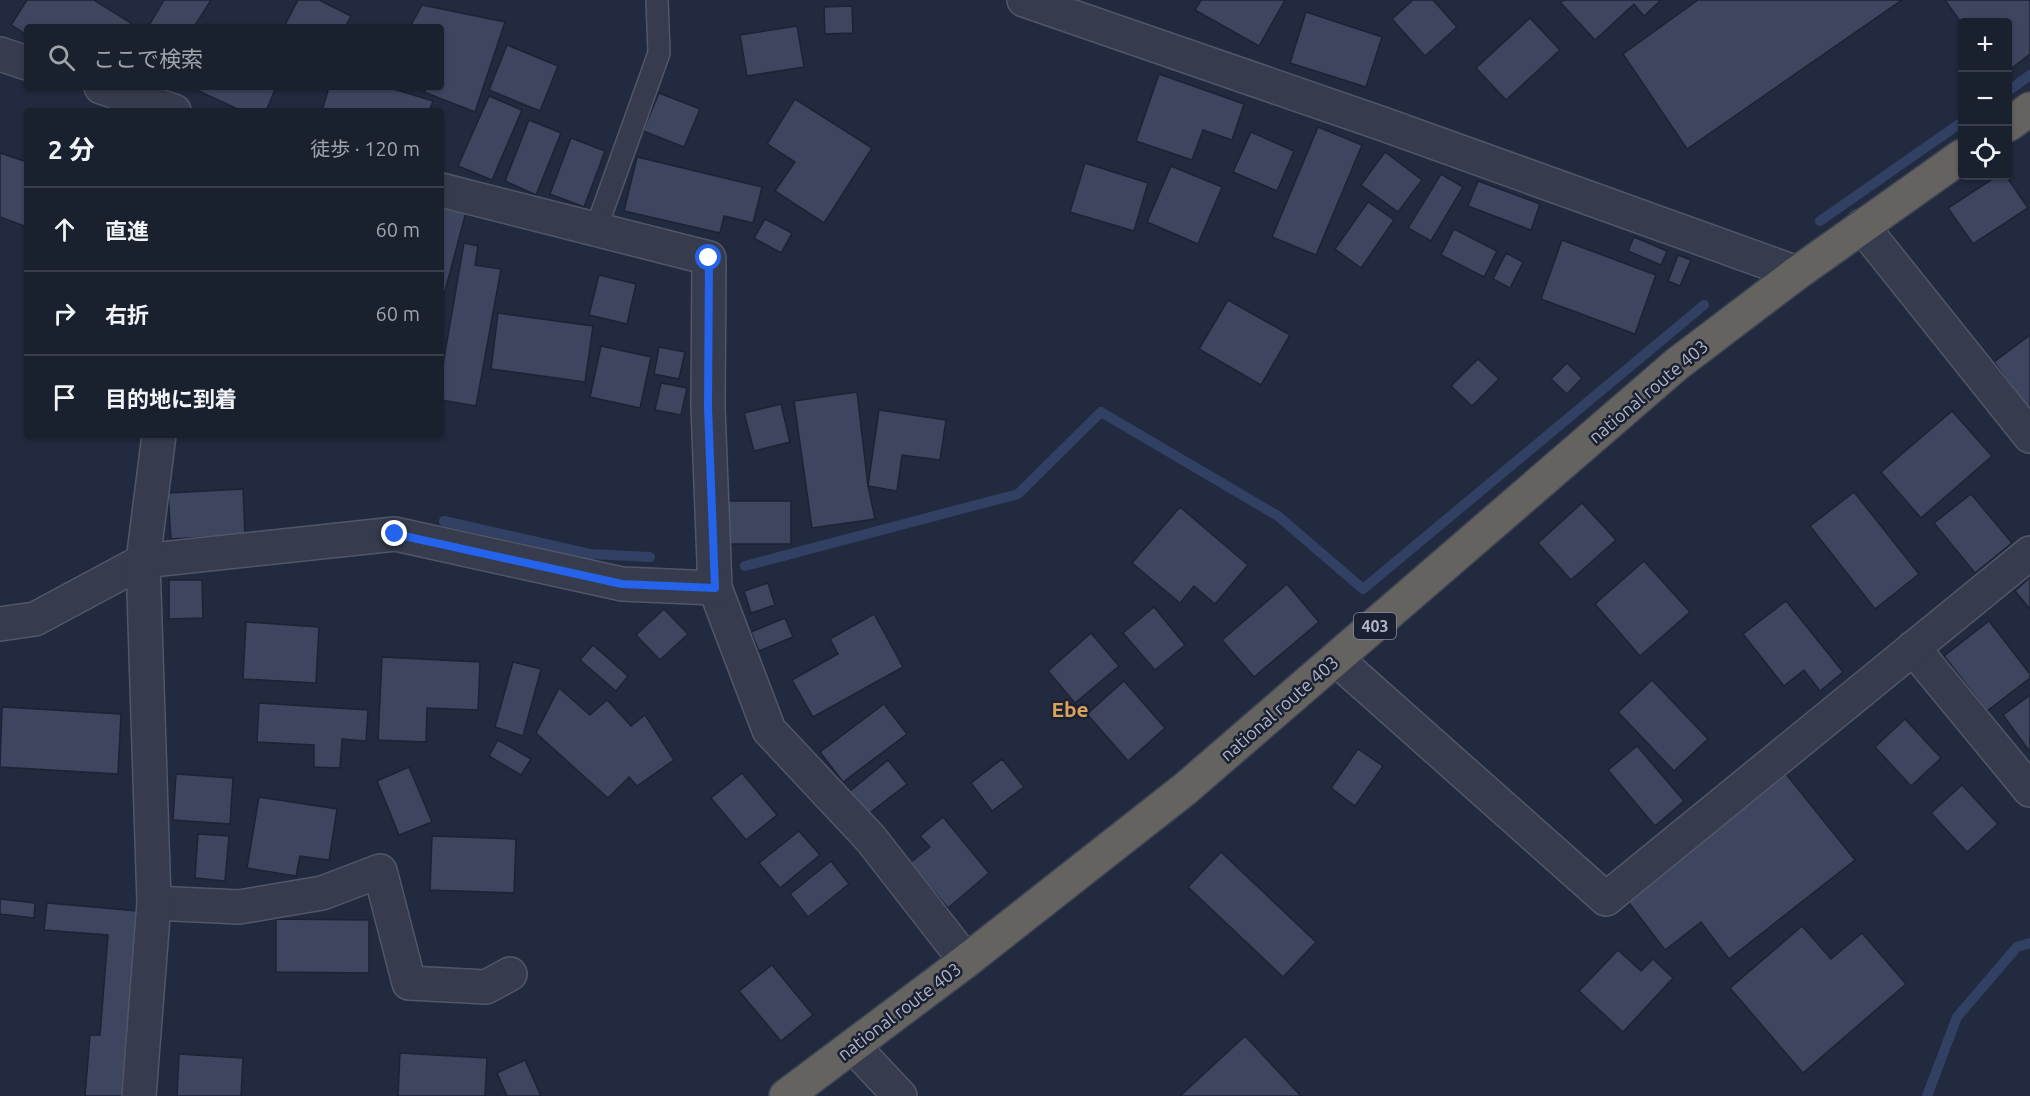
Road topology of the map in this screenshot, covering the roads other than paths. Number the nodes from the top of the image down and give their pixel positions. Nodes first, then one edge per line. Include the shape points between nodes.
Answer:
1 (657, 0) edge
2 (1024, 0) edge
3 (0, 54) edge
4 (24, 62) edge
5 (110, 90) edge
6 (165, 108) edge
7 (2030, 109) edge
8 (2012, 122) edge
9 (1958, 159) edge
10 (444, 191) edge
11 (1862, 226) junction
12 (596, 229) junction
13 (1797, 273) junction
14 (2030, 436) edge
15 (159, 438) edge
16 (2030, 553) edge
17 (143, 561) junction
18 (715, 588) junction
19 (0, 624) edge
20 (1913, 648) junction
21 (1336, 659) junction
22 (2030, 790) edge
23 (154, 903) junction
24 (966, 961) junction
25 (510, 974) dead end
26 (854, 1046) junction
27 (139, 1096) edge
28 (786, 1096) edge
29 (900, 1096) edge

1 - 12 lane via 659,53
2 - 13 street
3 - 4 street
5 - 6 street
7 - 8 highway
9 - 11 highway, national route 403 / 403
10 - 12 street
11 - 13 highway, national route 403 / 403
11 - 14 street
12 - 18 street via 709,258 708,407
13 - 21 highway, national route 403 / 403 via 1677,364
15 - 17 street
16 - 20 street
17 - 18 street via 395,534 622,584
17 - 19 street via 35,619
17 - 23 street
18 - 24 street via 769,730 871,839
20 - 21 street via 1606,899
20 - 22 street
21 - 24 highway, national route 403 / 403 via 1185,789
23 - 25 street via 239,907 322,893 380,872 409,983 486,987
23 - 27 street
24 - 26 highway, national route 403 / 403
26 - 28 highway, national route 403 / 403
26 - 29 street

